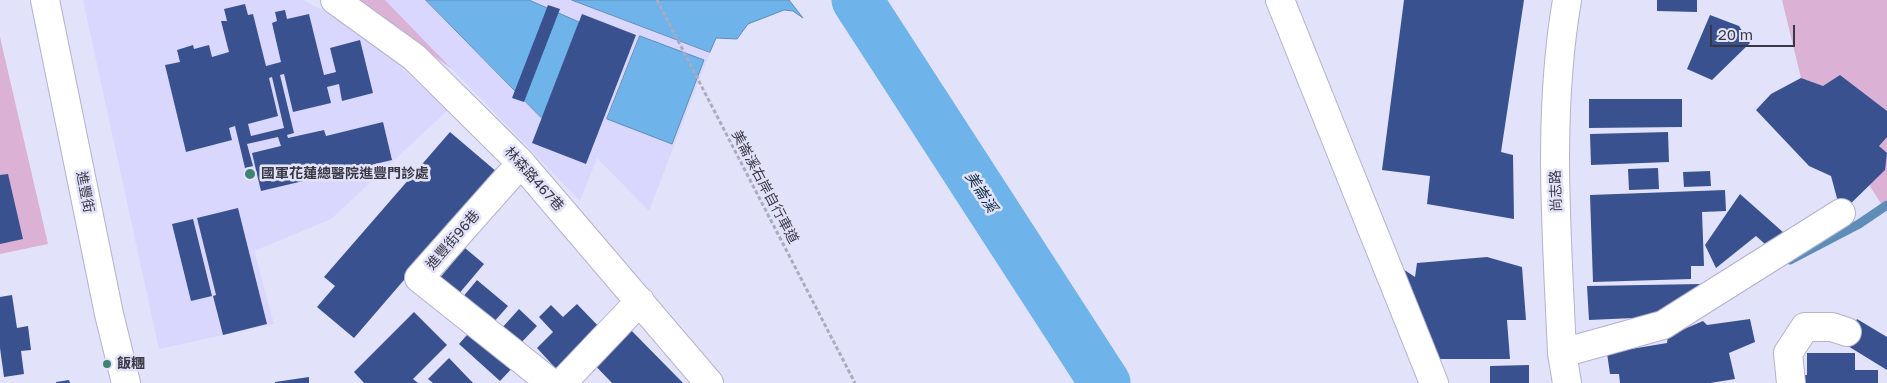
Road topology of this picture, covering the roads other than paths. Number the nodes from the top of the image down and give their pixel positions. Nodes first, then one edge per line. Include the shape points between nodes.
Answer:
1 (45, 0) edge
2 (335, 0) edge
3 (1280, 0) edge
4 (1567, 0) edge
5 (520, 163) junction
6 (1841, 213) dead end
7 (640, 301) junction
8 (1847, 332) dead end
9 (1562, 353) junction
10 (522, 375) edge
11 (126, 383) edge
12 (551, 383) edge
13 (562, 383) edge
14 (709, 383) edge
15 (1434, 383) edge
16 (1567, 383) edge
17 (1791, 383) edge

1 - 11 street, 進豐街
2 - 5 street, 林森路467巷 via 414,57
3 - 15 street
4 - 9 street, 尚志路 via 1556,89 1554,158
5 - 7 street, 林森路467巷
5 - 10 street, 進豐街96巷 via 420,278
6 - 9 street via 1663,325
7 - 13 street
7 - 14 street, 林森路467巷
8 - 17 street via 1832,327 1804,327 1788,353
9 - 16 street, 尚志路
10 - 12 street, 進豐街96巷

